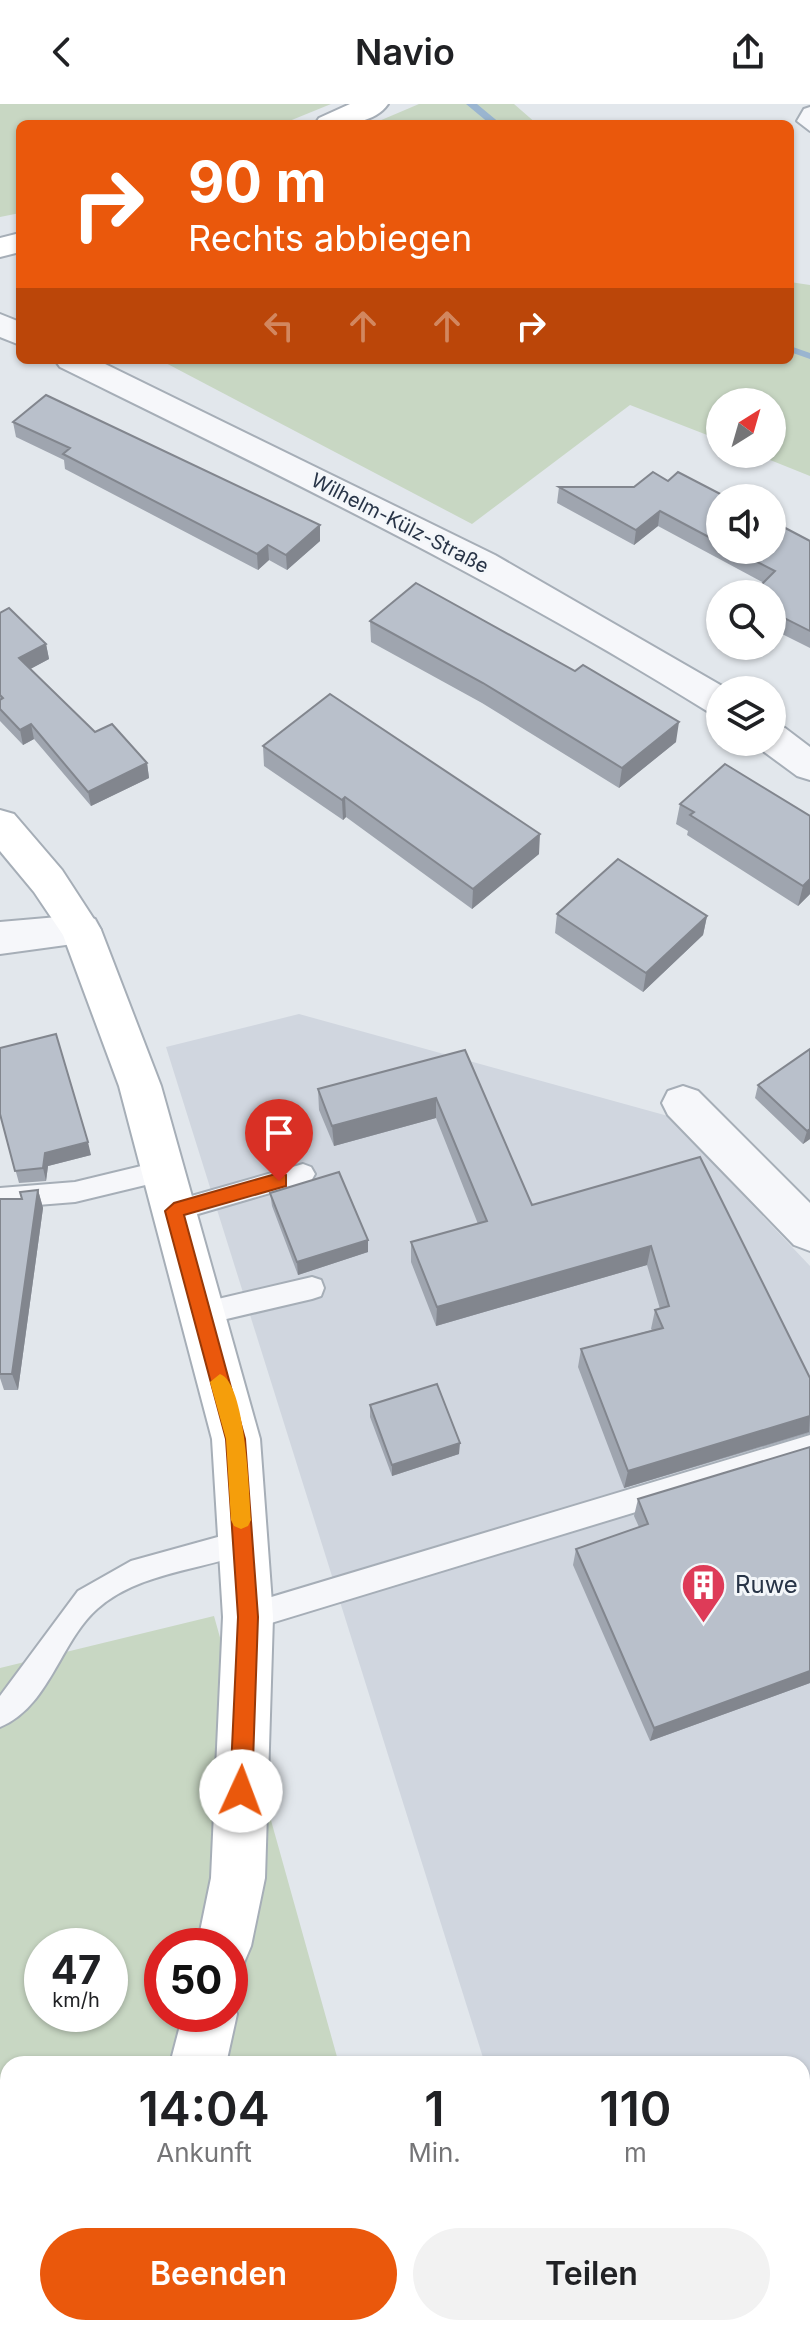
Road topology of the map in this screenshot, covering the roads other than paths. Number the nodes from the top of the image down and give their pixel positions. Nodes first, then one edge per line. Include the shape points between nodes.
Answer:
1 (374, 104) edge
2 (810, 112) edge
3 (338, 120) edge
4 (810, 126) edge
5 (79, 364) edge
6 (706, 693) edge
7 (786, 748) edge
8 (810, 766) edge
9 (0, 824) edge
10 (81, 930) junction
11 (0, 938) edge
12 (683, 1103) dead end
13 (303, 1174) dead end
14 (168, 1191) junction
15 (0, 1198) edge
16 (810, 1232) edge
17 (312, 1288) dead end
18 (201, 1314) junction
19 (810, 1447) edge
20 (243, 1542) junction
21 (248, 1617) junction
22 (0, 1713) edge
23 (228, 1928) edge
24 (206, 2032) edge
25 (200, 2056) edge

1 - 3 main road
2 - 4 lane via 805,121
5 - 6 street, Wilhelm-Külz-Straße via 524,586
7 - 8 street
9 - 10 main road
10 - 11 street
10 - 14 main road via 140,1086
12 - 16 street
13 - 14 lane
14 - 15 lane
14 - 18 main road
17 - 18 lane
18 - 20 main road via 236,1439
19 - 21 lane
20 - 21 main road
20 - 22 lane via 131,1574 87,1600 16,1701
21 - 23 main road via 238,1878
24 - 25 main road

